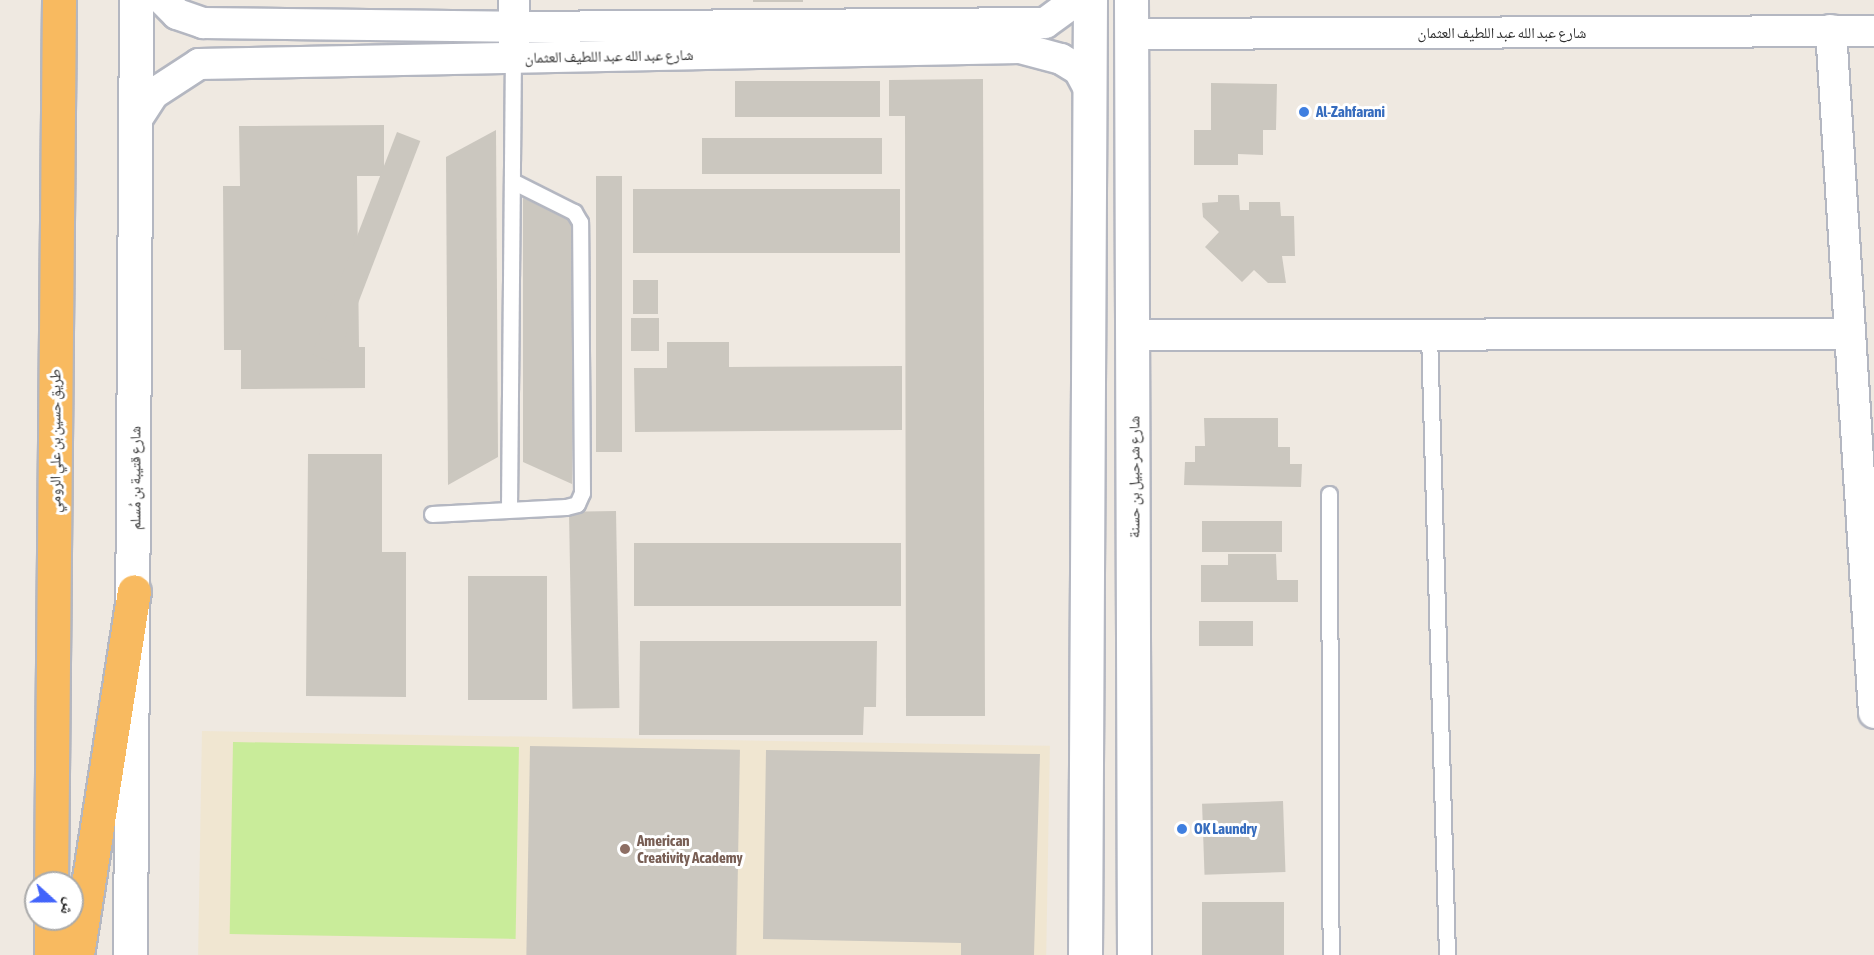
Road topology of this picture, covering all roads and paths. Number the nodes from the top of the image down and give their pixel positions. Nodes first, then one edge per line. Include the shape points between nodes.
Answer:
1 (59, 0) edge
2 (136, 0) edge
3 (163, 0) edge
4 (1077, 0) edge
5 (1090, 0) edge
6 (1131, 0) edge
7 (514, 14) edge
8 (1831, 30) junction
9 (1874, 31) edge
10 (1131, 34) junction
11 (513, 58) junction
12 (1090, 91) junction
13 (135, 122) junction
14 (516, 183) junction
15 (1429, 334) junction
16 (1849, 334) junction
17 (1134, 335) junction
18 (1329, 495) dead end
19 (509, 509) junction
20 (432, 514) dead end
21 (134, 591) junction
22 (1874, 713) edge
23 (51, 871) edge
24 (51, 931) edge
25 (51, 955) edge
26 (77, 955) edge
27 (130, 955) edge
28 (1086, 955) edge
29 (1134, 955) edge
30 (1332, 955) edge
31 (1447, 955) edge

1 - 23 highway, طريق حسين بن علي الرومي
2 - 13 street, شارع قتيبة بن مُسلم
3 - 7 street, شارع عبد الله عبد اللطيف العثمان via 177,14 203,23
4 - 7 street, شارع عبد الله عبد اللطيف العثمان via 1045,23
5 - 12 street
6 - 10 street, شارع شرحبيل بن حسنة
7 - 11 street
8 - 9 street, شارع عبد الله عبد اللطيف العثمان
8 - 10 street, شارع عبد الله عبد اللطيف العثمان
8 - 16 street
10 - 17 street, شارع شرحبيل بن حسنة
11 - 12 street, شارع عبد الله عبد اللطيف العثمان via 1020,48 1061,59 1079,70
11 - 13 street, شارع عبد الله عبد اللطيف العثمان via 198,64 153,94
11 - 14 lane
12 - 28 street
13 - 21 street, شارع قتيبة بن مُسلم
14 - 19 lane
14 - 19 lane via 574,212 580,222 582,493 577,504 566,507
15 - 16 street
15 - 17 street
15 - 31 lane
16 - 22 street
17 - 29 street, شارع شرحبيل بن حسنة
18 - 30 lane
19 - 20 lane
21 - 26 highway
21 - 27 street, شارع قتيبة بن مُسلم
24 - 25 highway

